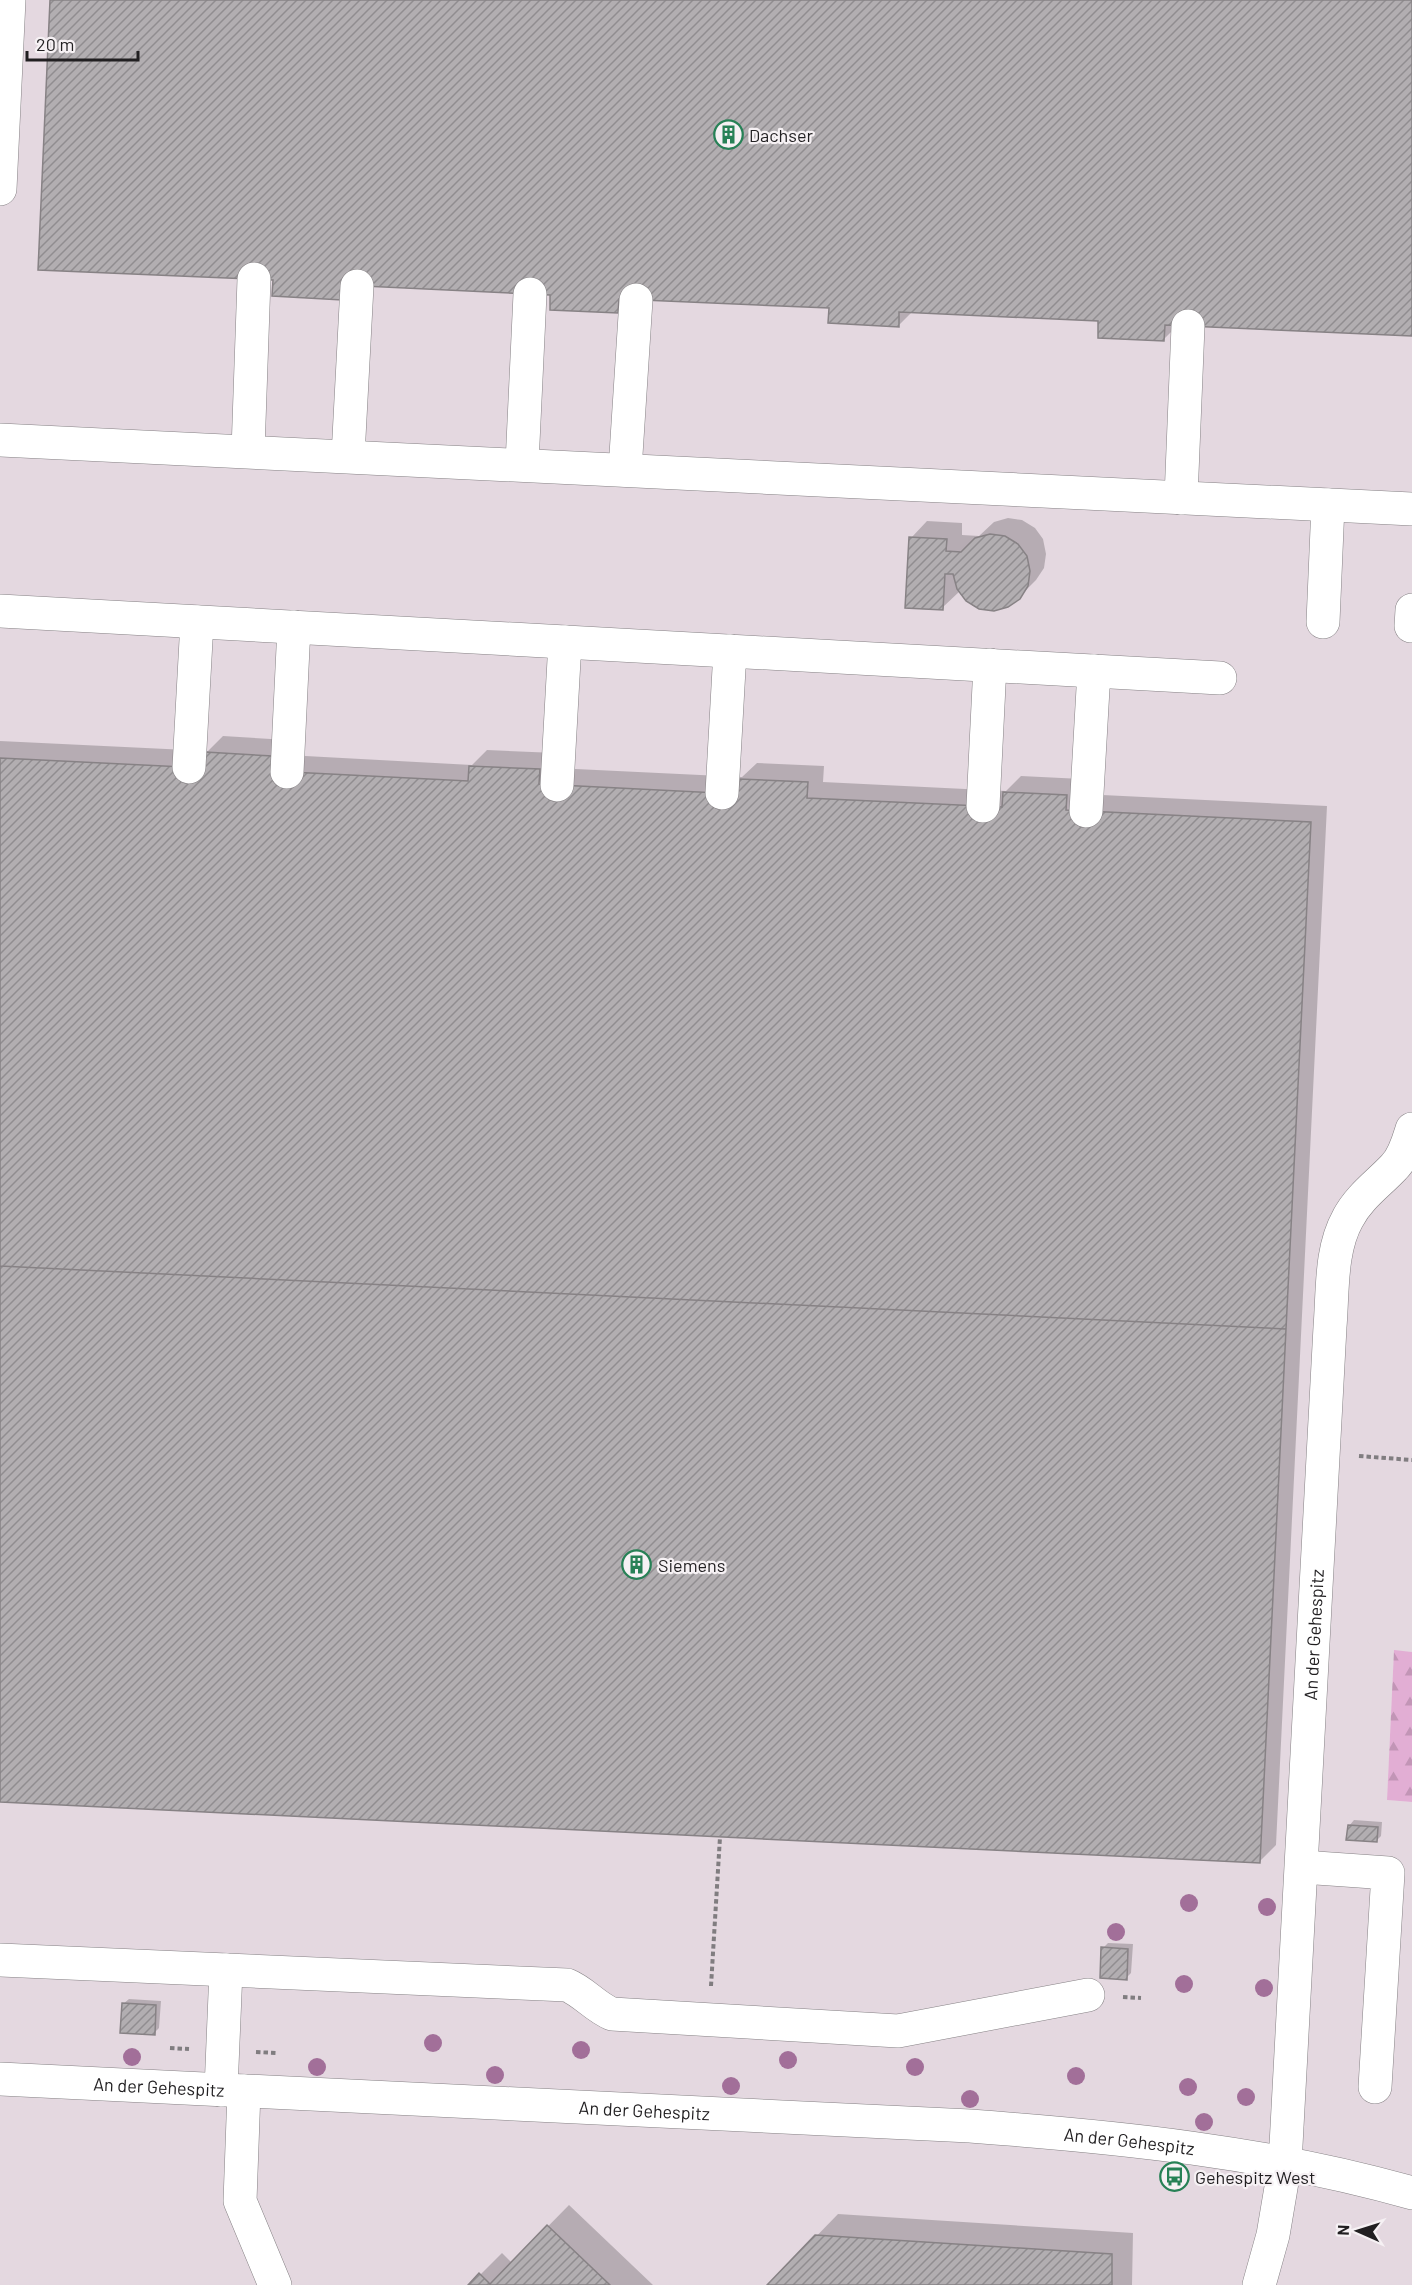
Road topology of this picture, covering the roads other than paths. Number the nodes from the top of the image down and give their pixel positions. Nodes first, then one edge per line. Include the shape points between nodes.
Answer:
1 (9, 0) edge
2 (0, 189) edge
3 (254, 279) dead end
4 (357, 286) dead end
5 (530, 294) dead end
6 (636, 300) dead end
7 (1188, 326) dead end
8 (1, 436) edge
9 (248, 451) junction
10 (348, 456) junction
11 (522, 464) junction
12 (625, 470) junction
13 (1181, 498) junction
14 (1328, 505) junction
15 (1412, 509) edge
16 (0, 611) edge
17 (197, 622) junction
18 (1323, 622) dead end
19 (294, 627) junction
20 (565, 642) junction
21 (730, 651) junction
22 (990, 665) junction
23 (1094, 670) junction
24 (1220, 678) dead end
25 (189, 767) dead end
26 (287, 772) dead end
27 (557, 785) dead end
28 (722, 793) dead end
29 (983, 806) dead end
30 (1086, 811) dead end
31 (1412, 1129) edge
32 (1403, 1167) edge
33 (1302, 1867) junction
34 (0, 1960) edge
35 (226, 1970) junction
36 (1088, 1995) dead end
37 (0, 2079) edge
38 (1375, 2086) dead end
39 (233, 2090) junction
40 (1285, 2164) junction
41 (1412, 2193) edge
42 (275, 2285) edge
43 (1259, 2285) edge

1 - 2 street
3 - 9 street
4 - 10 street
5 - 11 street
6 - 12 street
7 - 13 street
8 - 9 street
9 - 10 street
10 - 11 street
11 - 12 street
12 - 13 street
13 - 14 street
14 - 15 street
14 - 18 street
16 - 17 street
17 - 19 street
17 - 25 street
19 - 20 street
19 - 26 street
20 - 21 street
20 - 27 street
21 - 22 street
21 - 28 street
22 - 23 street
22 - 29 street
23 - 24 street
23 - 30 street
31 - 32 street, An der Gehespitz
32 - 33 street, An der Gehespitz via 1377,1181 1359,1202 1339,1238
33 - 38 street via 1388,1873
33 - 40 street, An der Gehespitz
34 - 35 street
35 - 36 street via 567,1985 612,2014 898,2031
35 - 39 street
37 - 39 street, An der Gehespitz
39 - 40 street, An der Gehespitz via 981,2127 1103,2136
39 - 42 street via 240,2201
40 - 41 street, An der Gehespitz
40 - 43 street, An der Gehespitz via 1273,2235

